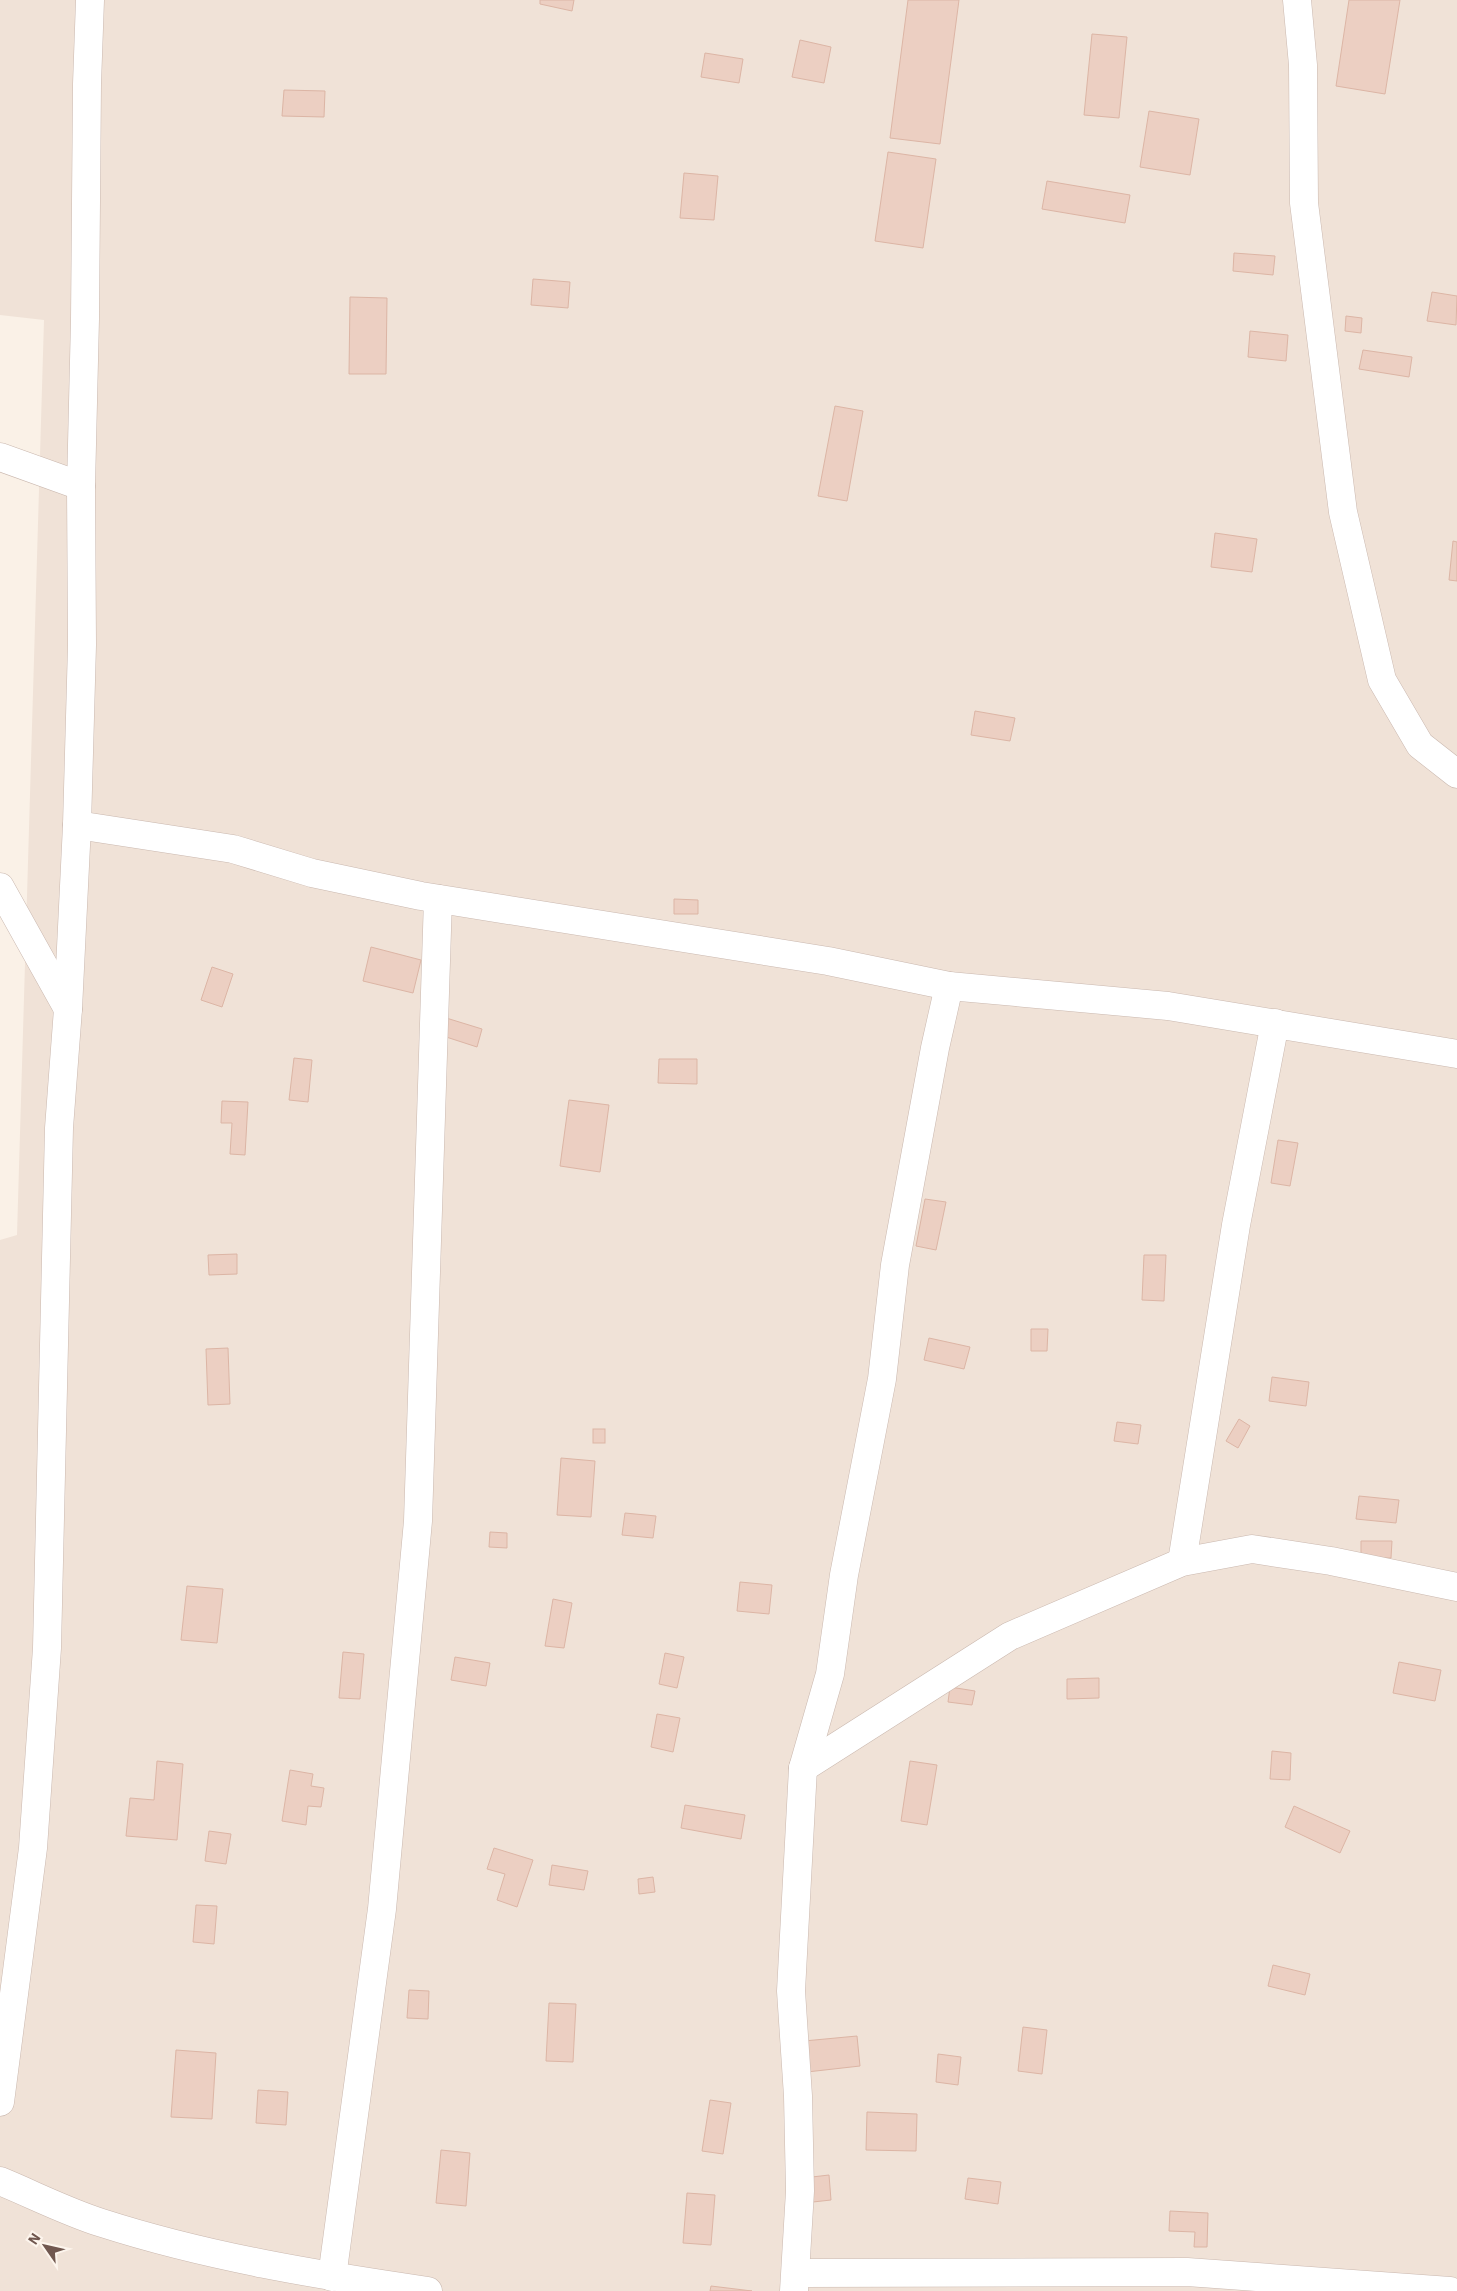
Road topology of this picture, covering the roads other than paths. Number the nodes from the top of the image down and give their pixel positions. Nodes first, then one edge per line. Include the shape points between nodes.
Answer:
1 (90, 0) edge
2 (1297, 0) edge
3 (0, 457) edge
4 (81, 486) junction
5 (1457, 774) edge
6 (77, 825) junction
7 (0, 887) edge
8 (438, 899) junction
9 (949, 986) junction
10 (68, 1009) junction
11 (1275, 1023) junction
12 (1457, 1054) edge
13 (1182, 1562) junction
14 (1457, 1587) edge
15 (803, 1768) junction
16 (0, 2102) edge
17 (0, 2181) edge
18 (332, 2277) junction
19 (796, 2282) edge
20 (428, 2291) edge
21 (1450, 2291) edge

1 - 4 street
2 - 5 street via 1303,66 1304,203 1343,512 1382,680 1420,745
3 - 4 street
4 - 6 street via 82,645
6 - 8 street via 233,849 312,873
6 - 10 street
7 - 10 street
8 - 9 street via 828,961
8 - 18 street via 418,1521 382,1910
9 - 11 street via 1168,1006
9 - 15 street via 895,1265 882,1379 844,1575 830,1674
10 - 16 street via 59,1128 47,1648 33,1848
11 - 12 street
11 - 13 street via 1236,1226
13 - 14 street via 1252,1549 1331,1561
13 - 15 street via 1010,1636
15 - 19 street via 791,1991 800,2191
17 - 18 street via 101,2223 228,2257
18 - 20 street
19 - 21 street via 1187,2272

